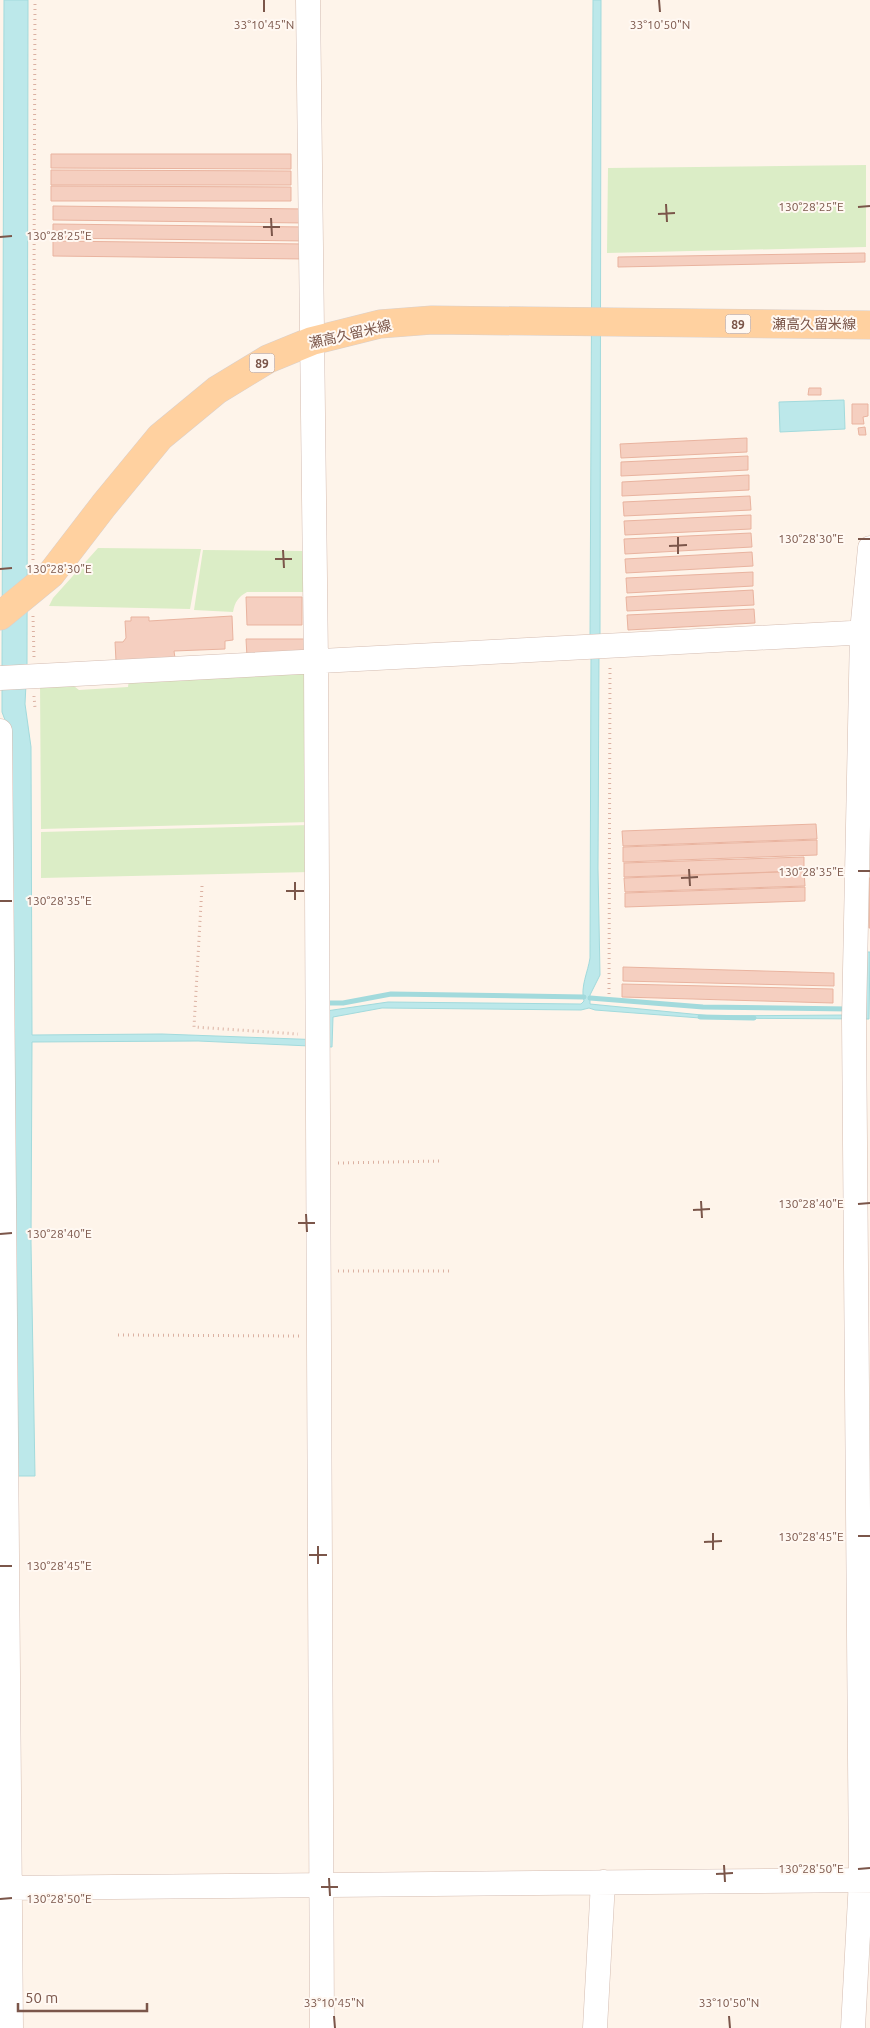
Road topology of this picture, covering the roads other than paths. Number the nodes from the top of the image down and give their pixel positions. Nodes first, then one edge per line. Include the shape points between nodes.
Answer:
1 (308, 0) edge
2 (870, 325) edge
3 (312, 341) junction
4 (870, 548) edge
5 (0, 616) edge
6 (866, 632) edge
7 (316, 662) junction
8 (0, 678) edge
9 (0, 731) edge
10 (865, 1880) edge
11 (603, 1882) junction
12 (321, 1885) junction
13 (5, 1888) edge
14 (11, 2028) edge
15 (322, 2028) edge
16 (595, 2028) edge
17 (853, 2028) edge

1 - 3 street
2 - 3 main road, 瀬高久留米線 / 89 via 432,320 380,324
3 - 5 main road, 瀬高久留米線 / 89 via 268,360 217,390 160,438 51,574
3 - 7 street
4 - 6 street
6 - 7 street
6 - 10 street via 854,1019
7 - 8 street
7 - 12 street
9 - 13 street
10 - 11 street
10 - 17 street
11 - 12 street
11 - 16 street
12 - 13 street
12 - 15 street
13 - 14 street

